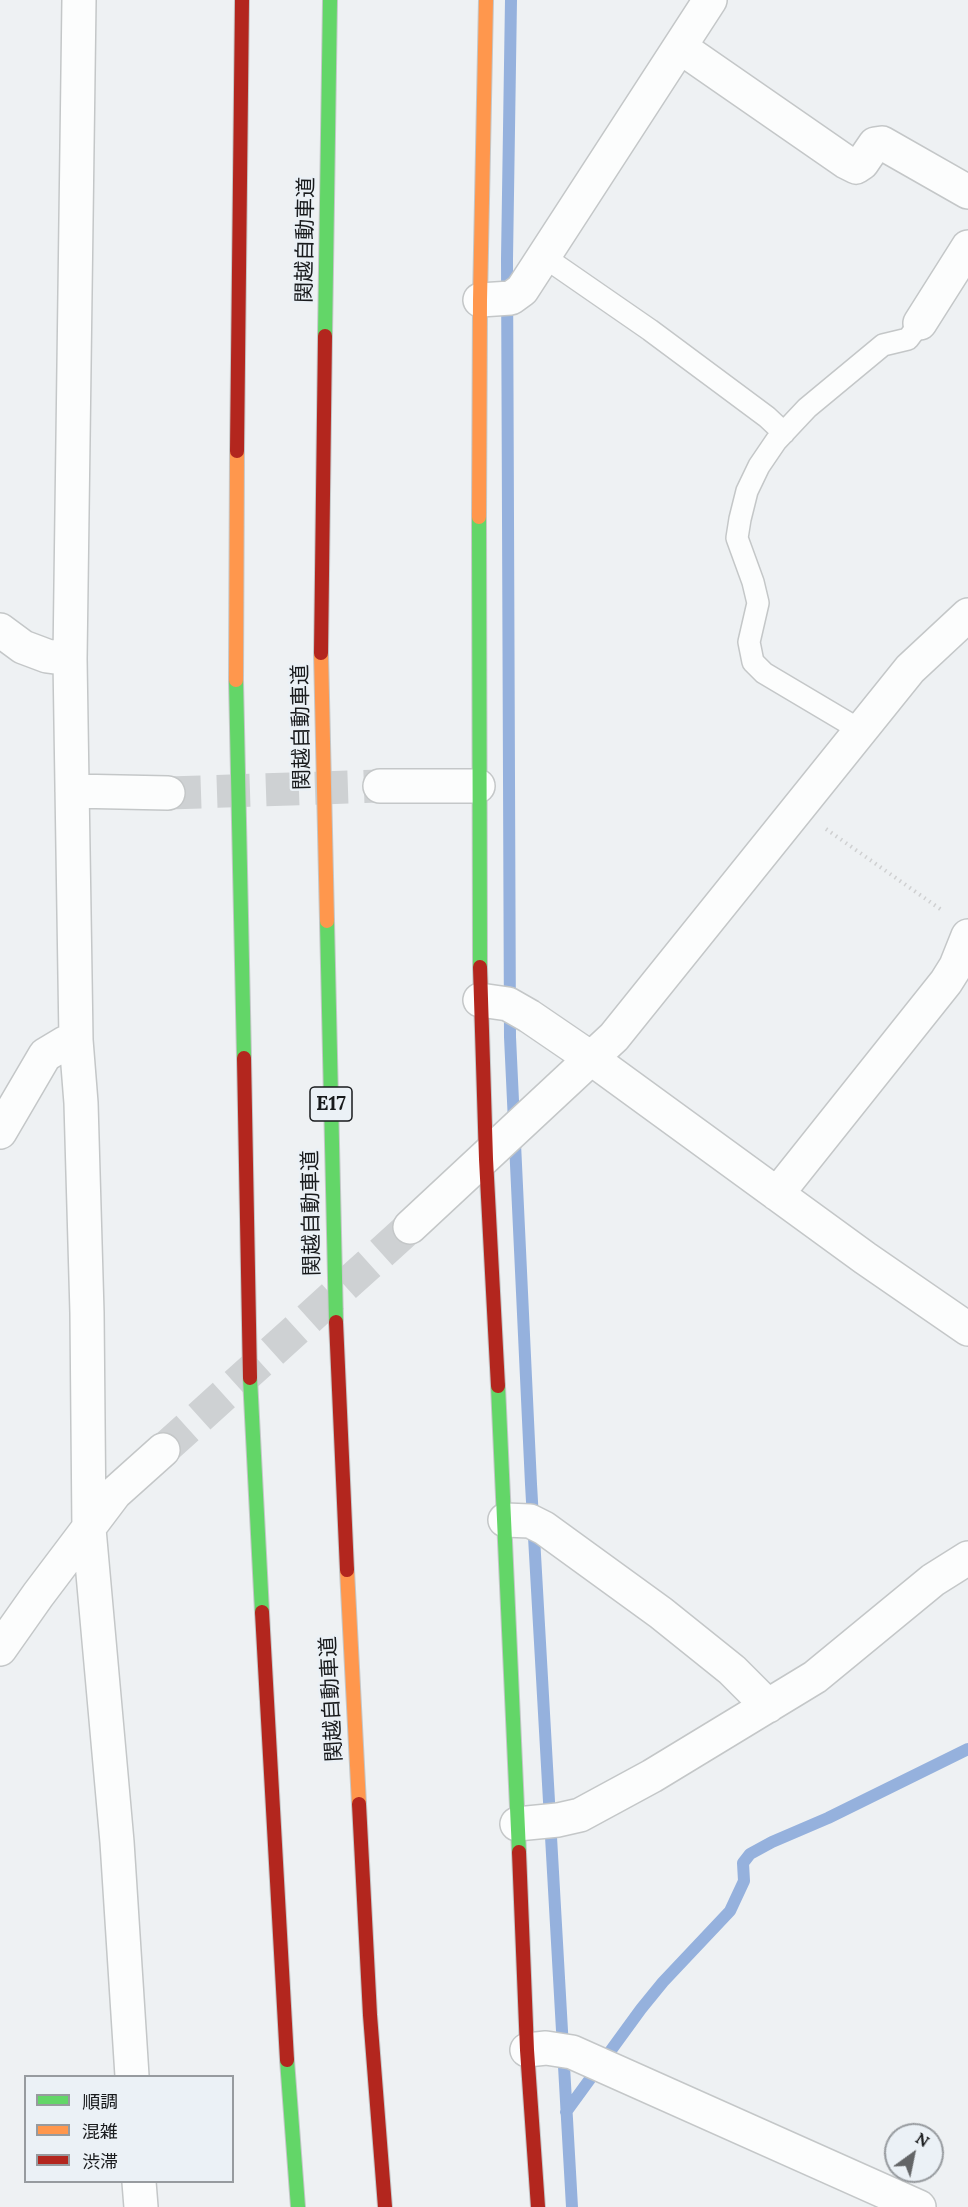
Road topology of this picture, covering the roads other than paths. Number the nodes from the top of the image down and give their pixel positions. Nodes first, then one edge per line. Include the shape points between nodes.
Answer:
1 (79, 0) edge
2 (242, 0) edge
3 (330, 0) edge
4 (486, 0) edge
5 (710, 0) edge
6 (680, 47) junction
7 (968, 192) edge
8 (968, 247) edge
9 (543, 256) junction
10 (480, 300) junction
11 (920, 323) joint
12 (784, 433) junction
13 (968, 615) edge
14 (0, 630) edge
15 (70, 659) junction
16 (860, 730) junction
17 (380, 786) tunnel mouth
18 (478, 786) junction
19 (72, 792) junction
20 (168, 793) tunnel mouth
21 (961, 941) edge
22 (480, 1000) junction
23 (76, 1040) junction
24 (592, 1059) junction
25 (0, 1132) edge
26 (486, 1159) junction
27 (777, 1194) junction
28 (410, 1227) tunnel mouth
29 (968, 1329) edge
30 (163, 1450) tunnel mouth
31 (505, 1520) junction
32 (89, 1528) junction
33 (968, 1558) edge
34 (0, 1649) edge
35 (768, 1706) junction
36 (517, 1824) junction
37 (527, 2050) junction
38 (132, 2075) edge
39 (139, 2183) edge
40 (141, 2207) edge
41 (298, 2207) edge
42 (385, 2207) edge
43 (538, 2207) edge
44 (919, 2207) edge

1 - 15 street
2 - 41 main road via 235,627 251,1413 283,2011
3 - 42 main road, 関越自動車道 / E17 via 321,637 336,1362 369,2003
4 - 10 main road
5 - 6 street
6 - 7 street via 846,162 856,167 875,144 882,142
6 - 9 street
8 - 11 street
9 - 10 street via 522,290 511,298
9 - 12 lane via 650,330
10 - 18 main road
11 - 12 lane via 908,339 883,345 807,408
12 - 16 lane via 759,466 747,491 737,538 758,603 748,642 750,653 764,673
13 - 16 street via 910,669
14 - 15 street via 23,647
15 - 19 street
16 - 24 street via 614,1037
17 - 18 street
18 - 22 main road
19 - 20 street
19 - 23 street
21 - 27 street via 946,982
22 - 24 street via 508,1004
22 - 26 main road
23 - 25 street via 45,1055
23 - 32 street via 86,1278
24 - 26 street
24 - 27 street
26 - 28 street
26 - 31 main road
27 - 29 street
30 - 32 street via 115,1493
31 - 35 street via 530,1521 544,1528 661,1613 732,1670
31 - 36 main road
32 - 34 street
32 - 38 street via 117,1842
33 - 35 street via 933,1580 815,1677
35 - 36 street via 587,1812
36 - 37 main road
37 - 43 main road
37 - 44 street via 572,2052
39 - 40 street

